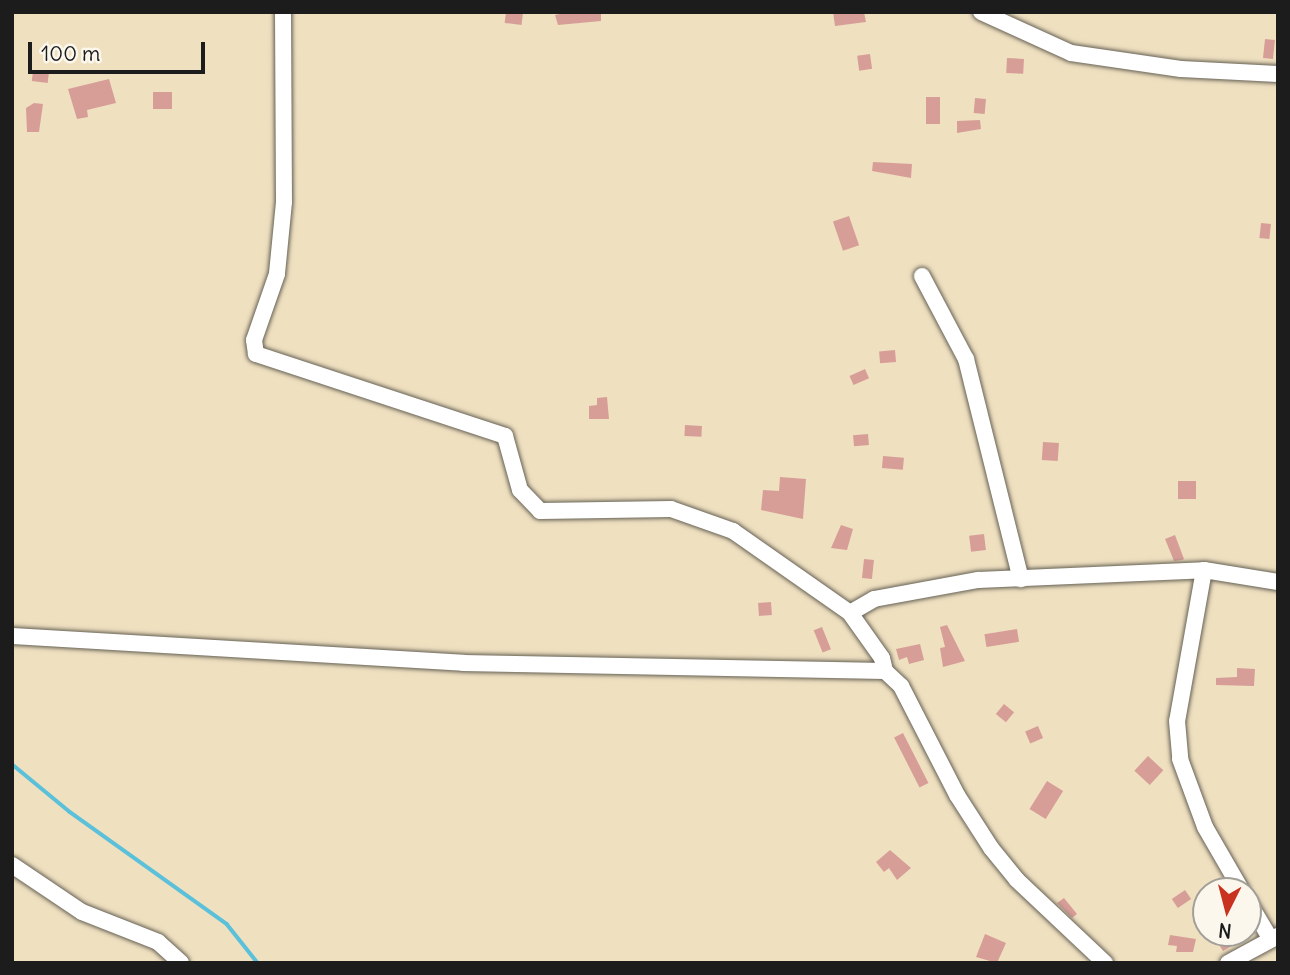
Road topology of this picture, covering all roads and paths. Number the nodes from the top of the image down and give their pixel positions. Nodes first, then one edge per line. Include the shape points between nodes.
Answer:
1 (283, 12) edge
2 (981, 12) edge
3 (1278, 74) edge
4 (922, 276) dead end
5 (1204, 570) junction
6 (1021, 579) junction
7 (1278, 582) edge
8 (850, 613) junction
9 (12, 636) edge
10 (885, 671) junction
11 (12, 865) edge
12 (1234, 877) edge
13 (1262, 920) edge
14 (1274, 937) edge
15 (181, 963) edge
16 (1105, 963) edge
17 (1228, 963) edge

1 - 8 street via 284,202 277,274 254,340 256,354 505,436 520,491 540,512 671,509 697,514 733,531
2 - 3 street via 1071,53 1181,69
4 - 6 street via 966,359
5 - 6 street
5 - 7 street
5 - 12 street via 1177,722 1180,759 1205,827
6 - 8 street via 978,580 891,596
8 - 10 street via 882,658
9 - 10 street via 463,663
10 - 16 street via 901,686 957,795 991,848 1017,880
11 - 15 street via 82,912 158,942
13 - 14 street
14 - 17 street

